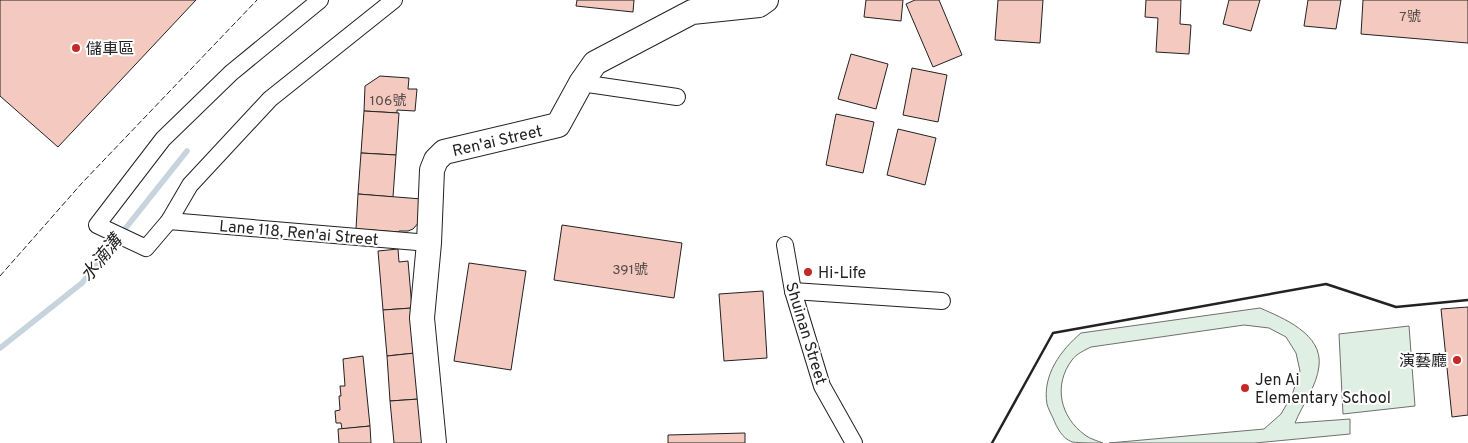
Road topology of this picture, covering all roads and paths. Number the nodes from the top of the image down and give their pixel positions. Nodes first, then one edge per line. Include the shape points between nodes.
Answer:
1 (320, 0) edge
2 (394, 0) edge
3 (766, 0) edge
4 (581, 83) junction
5 (677, 97) dead end
6 (169, 220) junction
7 (430, 243) junction
8 (785, 245) dead end
9 (793, 291) junction
10 (942, 301) dead end
11 (434, 443) edge
12 (854, 443) edge

1 - 6 street via 231,73 163,140 97,226 146,248
2 - 6 street via 270,99 190,185
3 - 4 street, Ren'ai Street via 759,4 692,12 595,64
4 - 5 street
4 - 7 street, Ren'ai Street via 558,125 444,152 436,160 432,170
6 - 7 street, Lane 118, Ren'ai Street
7 - 11 street, Ren'ai Street via 422,318
8 - 9 street, Shuinan Street
9 - 10 street
9 - 12 street, Shuinan Street via 822,386

